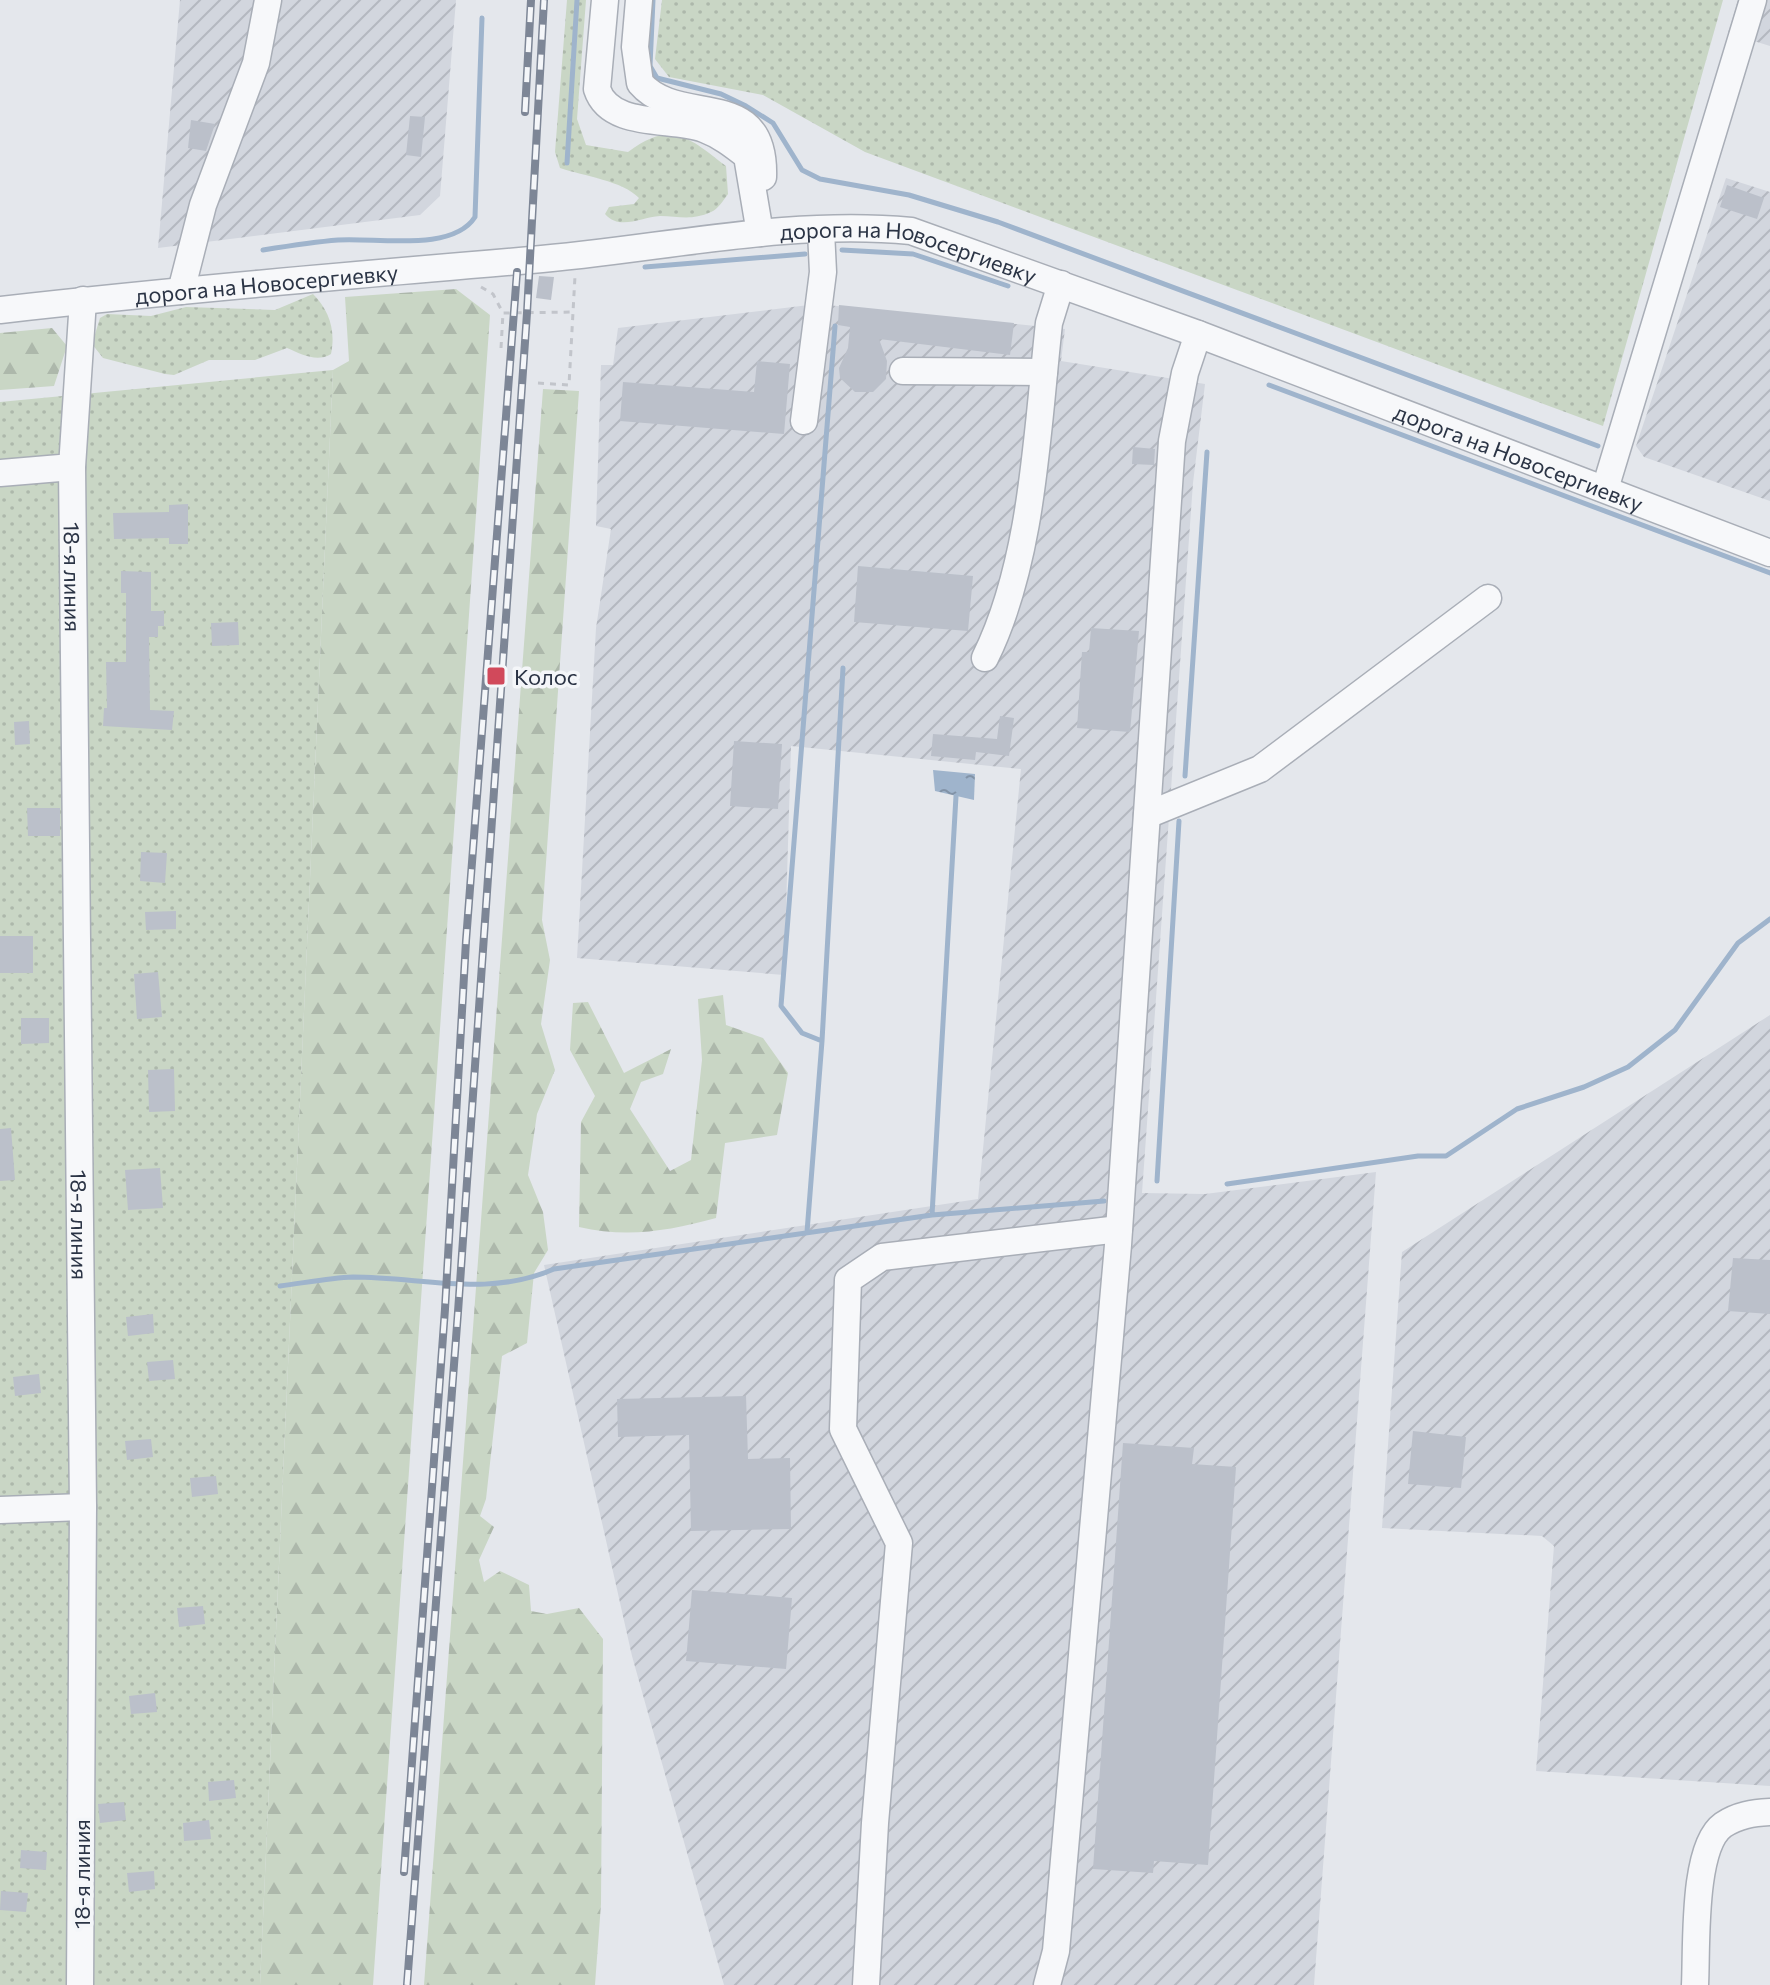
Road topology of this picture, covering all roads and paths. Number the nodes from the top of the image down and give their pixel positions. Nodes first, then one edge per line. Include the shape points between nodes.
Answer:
1 (268, 0) edge
2 (605, 0) edge
3 (639, 0) edge
4 (1753, 0) edge
5 (756, 203) junction
6 (821, 231) junction
7 (760, 233) junction
8 (576, 255) junction
9 (1061, 284) junction
10 (478, 286) dead end
11 (181, 291) junction
12 (83, 300) junction
13 (0, 310) edge
14 (575, 312) junction
15 (503, 313) junction
16 (1198, 334) junction
17 (501, 348) dead end
18 (903, 371) dead end
19 (1044, 372) junction
20 (538, 383) dead end
21 (804, 421) dead end
22 (72, 467) junction
23 (0, 473) edge
24 (1605, 489) junction
25 (1770, 553) edge
26 (1488, 598) dead end
27 (985, 658) dead end
28 (1147, 815) junction
29 (1119, 1229) junction
30 (83, 1507) junction
31 (0, 1510) edge
32 (1770, 1812) edge
33 (80, 1985) edge
34 (866, 1985) edge
35 (1047, 1985) edge
36 (1695, 1985) edge

1 - 11 street via 256,63 203,205
2 - 5 street via 600,99 614,111 702,128 727,140 747,156
3 - 5 street via 635,47 640,83 661,100 724,112 744,123 759,141 763,174
4 - 24 street
5 - 7 street
6 - 7 street, дорога на Новосергиевку
6 - 9 street, дорога на Новосергиевку via 911,231
6 - 21 street via 823,272
7 - 8 street, дорога на Новосергиевку
8 - 11 street, дорога на Новосергиевку
8 - 14 path
9 - 16 street, дорога на Новосергиевку
9 - 19 street via 1049,323
10 - 15 path via 493,294
11 - 12 street, дорога на Новосергиевку
12 - 13 street, дорога на Новосергиевку
12 - 22 street, 18-я линия
14 - 15 path
14 - 20 path via 569,385
15 - 17 path
16 - 24 street, дорога на Новосергиевку
16 - 28 street via 1172,441
18 - 19 street
19 - 27 street via 1019,568 1004,620
22 - 23 street
22 - 30 street, 18-я линия
24 - 25 street, дорога на Новосергиевку
26 - 28 street via 1260,769
28 - 29 street
29 - 34 street via 882,1257 848,1280 843,1429 899,1543
29 - 35 street via 1056,1951
30 - 31 street
30 - 33 street, 18-я линия
32 - 36 street via 1747,1814 1720,1826 1702,1859

